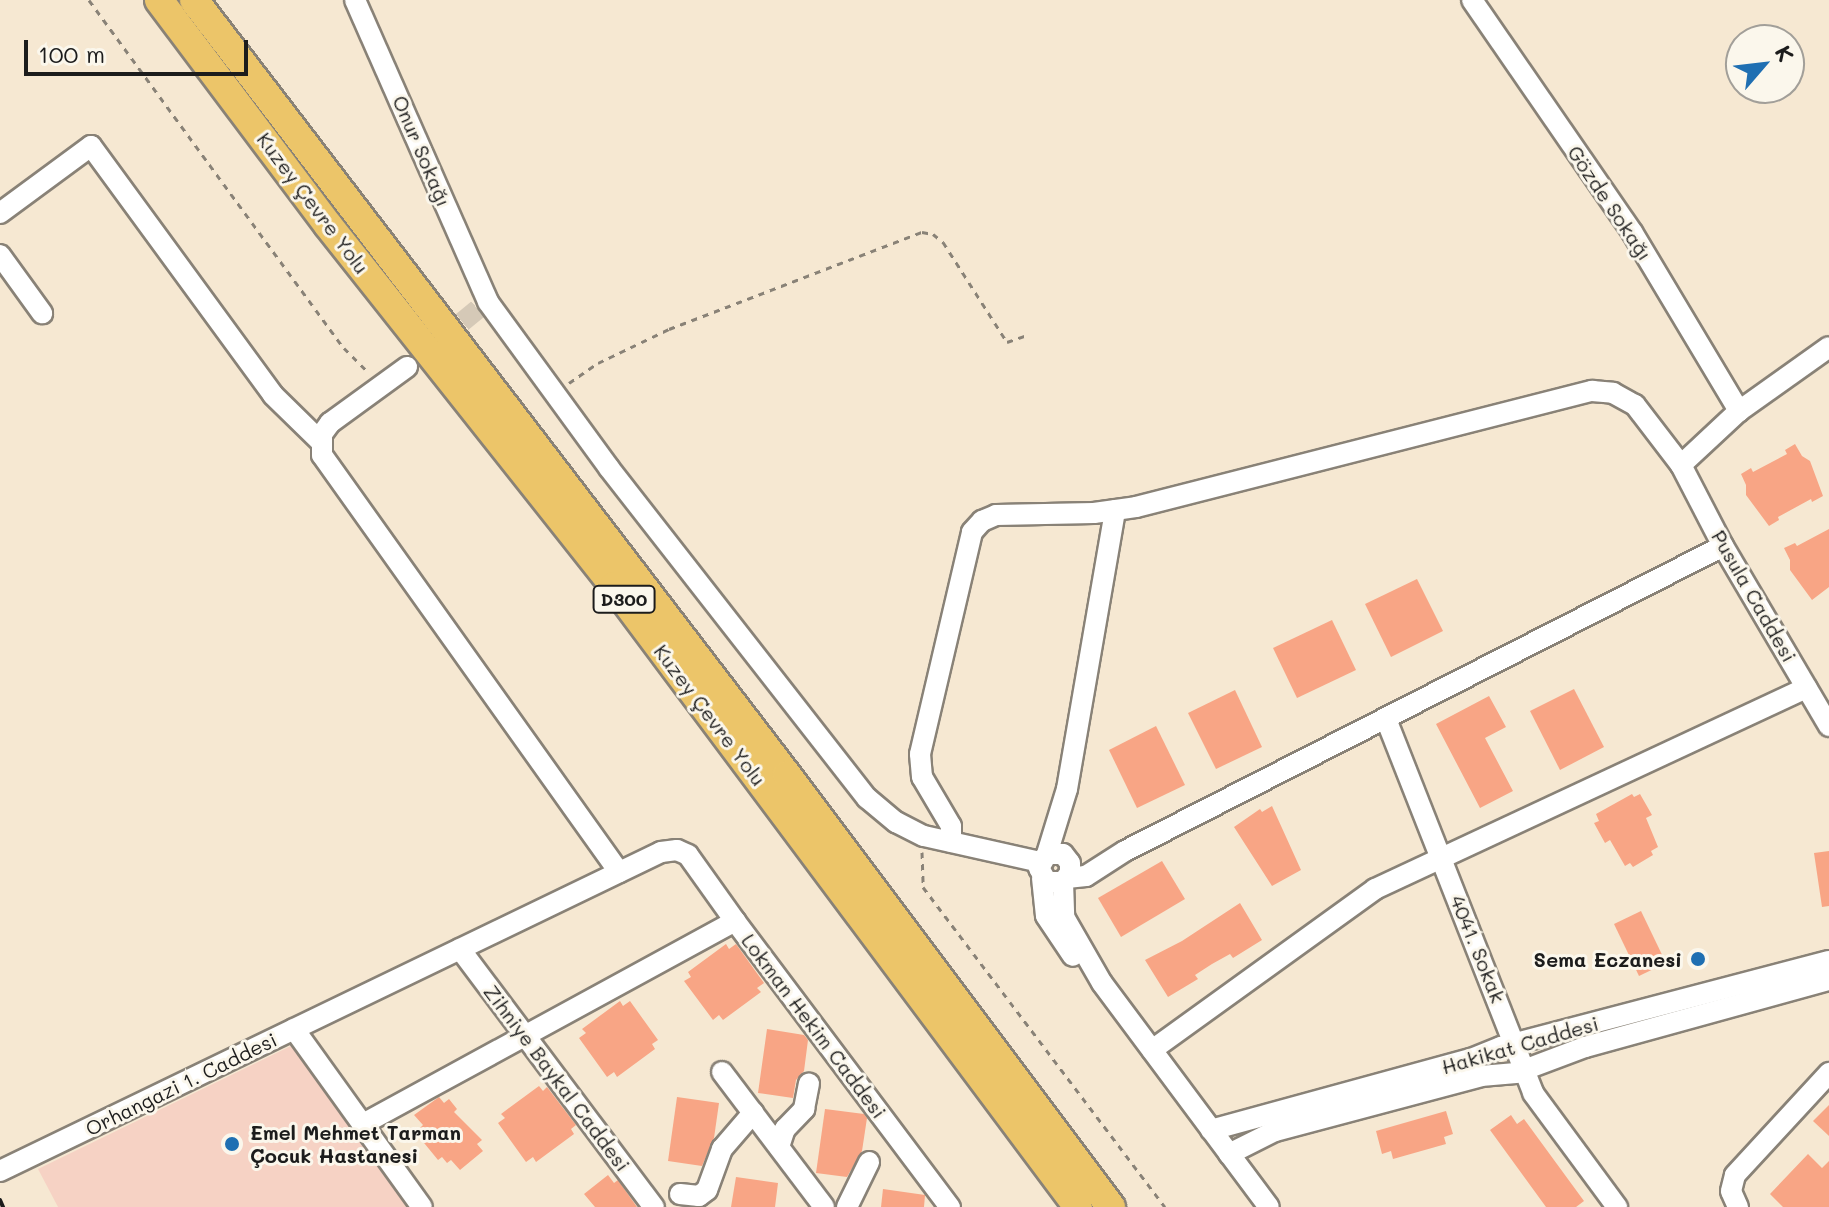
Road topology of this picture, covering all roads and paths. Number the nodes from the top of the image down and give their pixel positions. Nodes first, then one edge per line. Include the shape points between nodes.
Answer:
1 (89, 0) edge
2 (159, 0) edge
3 (194, 0) edge
4 (355, 0) edge
5 (1472, 0) edge
6 (0, 213) edge
7 (0, 255) edge
8 (42, 313) dead end
9 (1027, 335) dead end
10 (1824, 358) edge
11 (407, 367) dead end
12 (385, 383) junction
13 (553, 394) junction
14 (1739, 411) junction
15 (320, 441) junction
16 (1681, 465) junction
17 (1115, 510) junction
18 (1723, 546) junction
19 (1807, 688) junction
20 (1386, 719) junction
21 (1829, 726) edge
22 (924, 836) junction
23 (951, 842) junction
24 (1441, 855) junction
25 (1057, 868) junction
26 (619, 872) junction
27 (735, 921) junction
28 (460, 949) junction
29 (1829, 961) edge
30 (1829, 980) edge
31 (294, 1029) junction
32 (526, 1036) junction
33 (1516, 1044) junction
34 (1152, 1050) junction
35 (1525, 1070) junction
36 (722, 1072) dead end
37 (1829, 1073) edge
38 (809, 1083) dead end
39 (753, 1113) junction
40 (363, 1124) junction
41 (1211, 1130) junction
42 (779, 1147) junction
43 (1229, 1154) junction
44 (869, 1162) dead end
45 (0, 1171) edge
46 (680, 1194) dead end
47 (813, 1203) edge
48 (422, 1207) edge
49 (654, 1207) edge
50 (847, 1207) edge
51 (950, 1207) edge
52 (1078, 1207) edge
53 (1111, 1207) edge
54 (1165, 1207) edge
55 (1269, 1207) edge
56 (1617, 1207) edge
57 (1738, 1207) edge

1 - 12 path via 344,348
2 - 52 highway, Kuzey Çevre Yolu / D300 via 328,225 614,586
3 - 53 highway, Kuzey Çevre Yolu / D300
4 - 13 street, Onur Sokağı via 483,305
5 - 14 street, Gözde Sokağı via 1632,232
6 - 15 street via 91,146 273,395
7 - 8 street
9 - 13 path via 1007,342 939,237 922,232 669,329 598,363
10 - 14 street
11 - 12 street
12 - 15 street via 330,423
13 - 22 street, Onur Sokağı via 867,798
14 - 16 street
15 - 26 street via 326,462
16 - 17 street, Pusula Caddesi via 1635,405 1613,393 1592,391
16 - 18 street, Pusula Caddesi
17 - 23 street, Pusula Caddesi via 996,515 972,532 920,754 922,777 951,826
17 - 25 street
18 - 19 street, Pusula Caddesi
18 - 20 street
19 - 21 street, Pusula Caddesi
19 - 24 street
20 - 24 street, 4041. Sokak
20 - 25 street via 1125,851 1086,876
22 - 23 street, Onur Sokağı
22 - 54 path via 923,887
23 - 25 street, Onur Sokağı
24 - 33 street, 4041. Sokak
24 - 34 street via 1375,889
25 - 34 street via 1043,907 1050,926
26 - 27 street via 666,850 683,852
26 - 28 street
27 - 32 street, Lokman Hekim Caddesi
27 - 51 street, Lokman Hekim Caddesi
28 - 31 street
28 - 32 street, Zihniye Baykal Caddesi
29 - 33 street, Hakikat Caddesi
30 - 35 street, Hakikat Caddesi via 1585,1047
31 - 40 street, Orhangazi 1. Caddesi
31 - 45 street, Orhangazi 1. Caddesi
32 - 40 street, Lokman Hekim Caddesi
32 - 49 street, Zihniye Baykal Caddesi
33 - 35 street, 4041. Sokak
33 - 41 street, Hakikat Caddesi
34 - 41 street
35 - 43 street, Hakikat Caddesi via 1481,1076 1275,1131
35 - 56 street, 4041. Sokak via 1533,1093
36 - 39 street
37 - 57 street via 1735,1175 1731,1191
38 - 42 street via 804,1109 785,1129
39 - 42 street
39 - 46 street via 722,1149 707,1190 699,1196
40 - 48 street, Orhangazi 1. Caddesi
41 - 43 street
42 - 47 street
43 - 55 street
44 - 50 street

